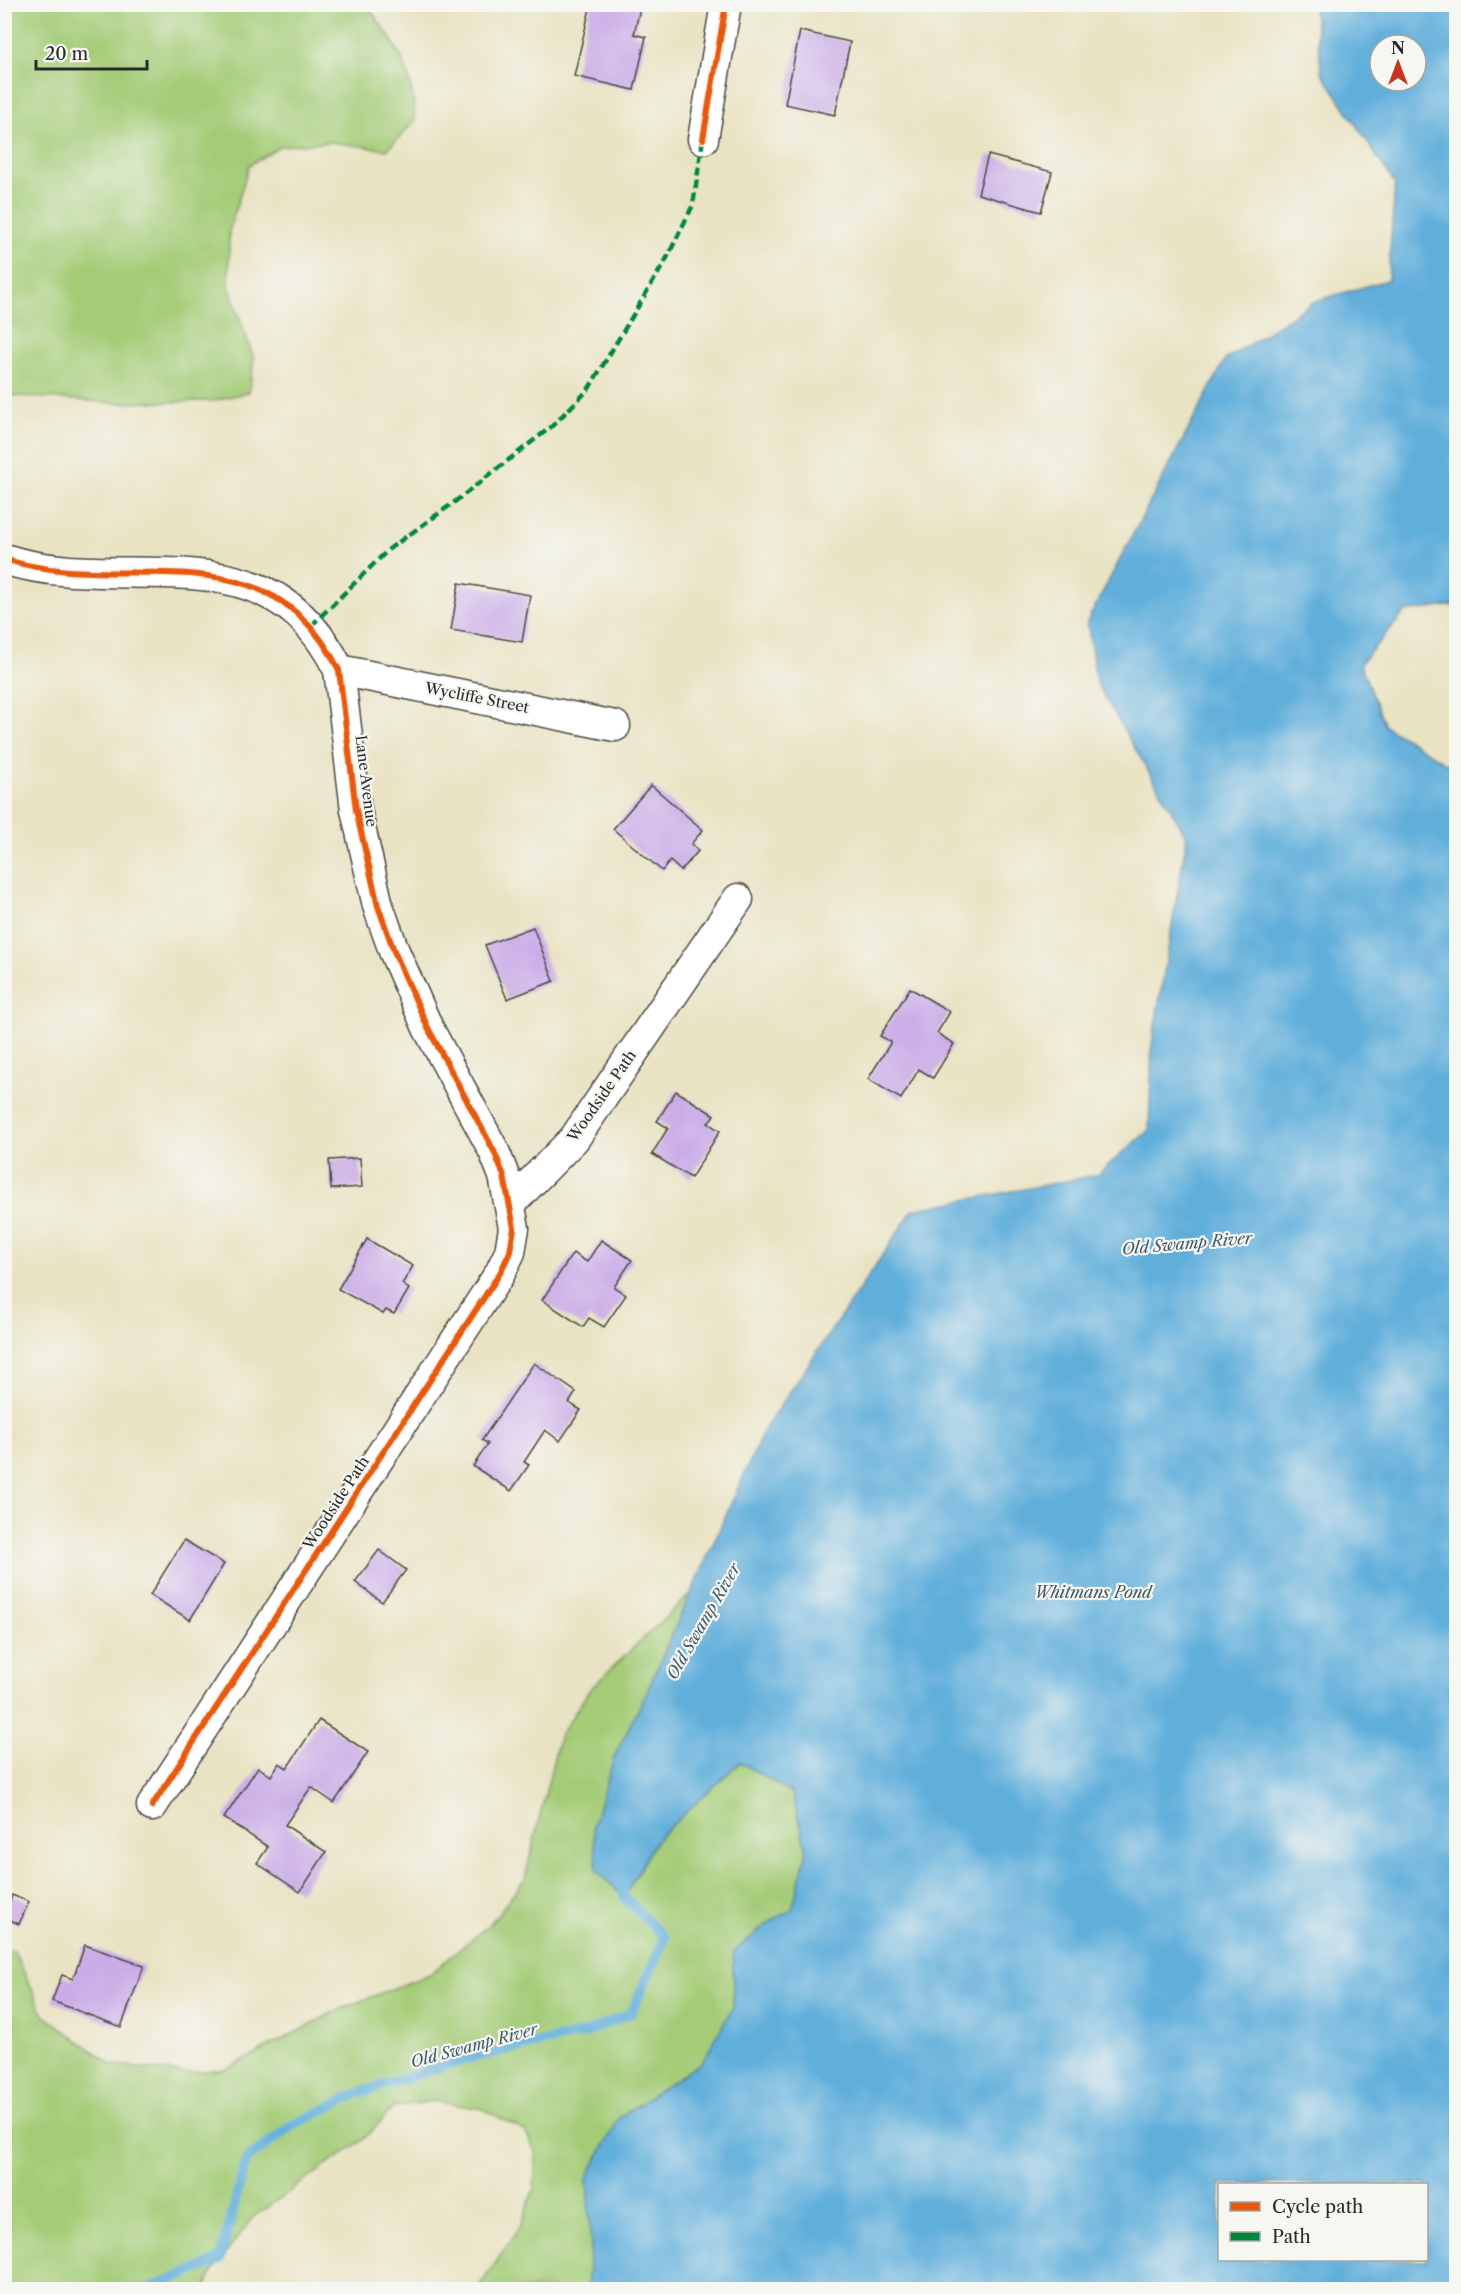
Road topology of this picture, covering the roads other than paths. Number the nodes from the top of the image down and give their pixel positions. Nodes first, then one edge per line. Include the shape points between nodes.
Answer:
1 (726, 4) edge
2 (703, 139) dead end
3 (4, 559) edge
4 (339, 670) junction
5 (615, 726) dead end
6 (738, 899) dead end
7 (511, 1203) junction
8 (152, 1806) dead end

1 - 2 street
3 - 4 street, Lane Avenue via 65,570 197,573 227,578 291,608 329,649
4 - 5 street, Wycliffe Street
4 - 7 street, Lane Avenue via 356,810 378,906 428,1028 494,1151
6 - 7 street, Woodside Path via 574,1139
7 - 8 street, Woodside Path via 514,1228 510,1252 500,1273

